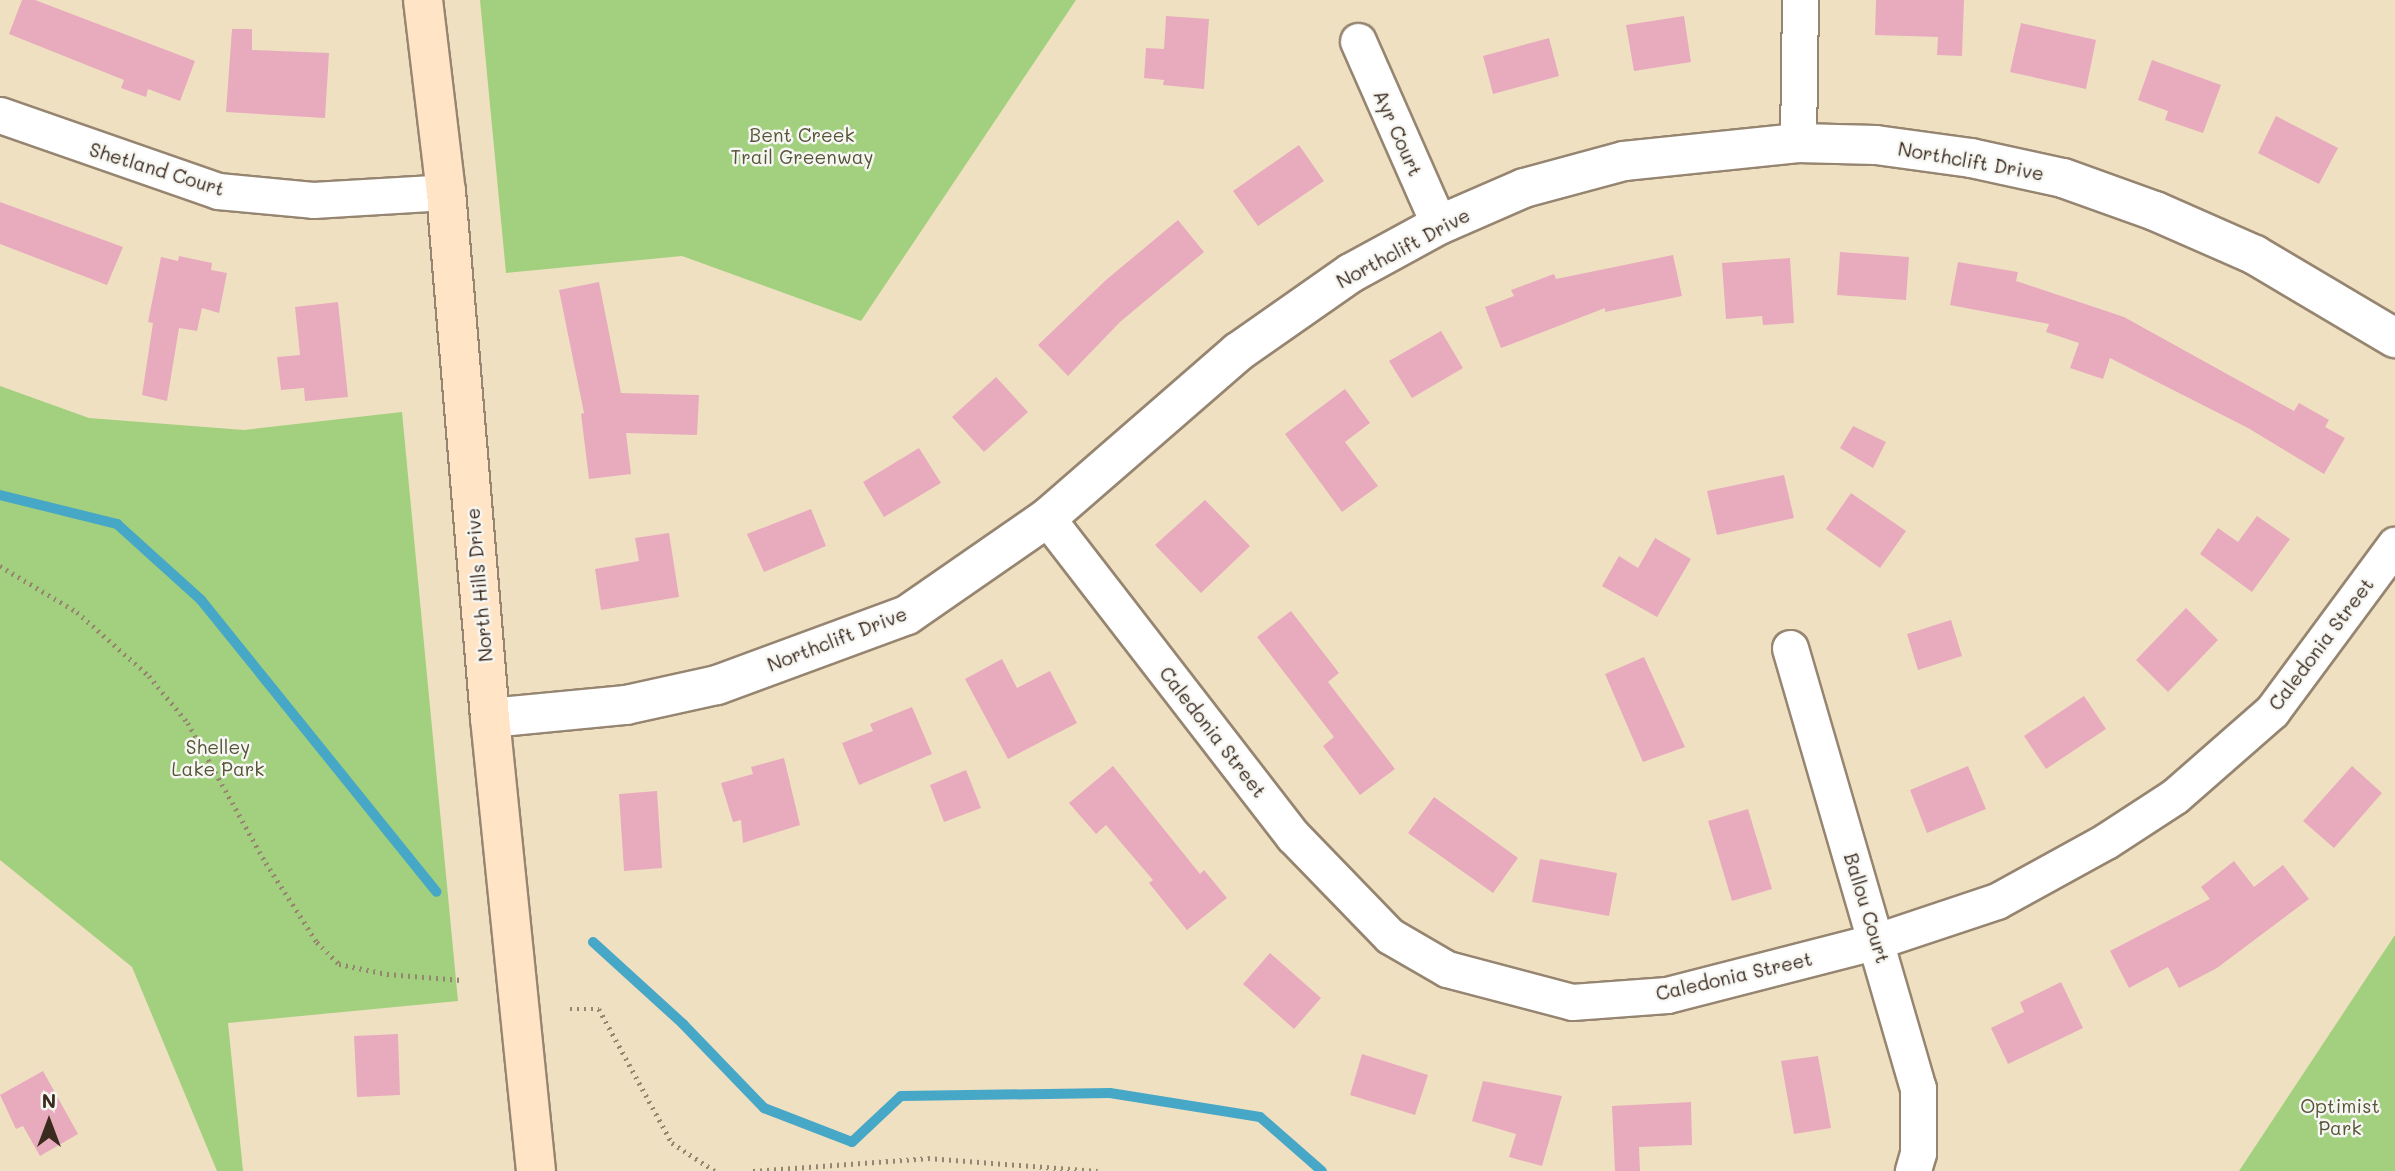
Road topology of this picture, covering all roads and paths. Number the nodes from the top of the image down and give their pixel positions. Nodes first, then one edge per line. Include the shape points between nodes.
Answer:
1 (422, 0) edge
2 (1800, 0) edge
3 (1358, 41) dead end
4 (0, 116) edge
5 (1798, 143) junction
6 (446, 192) junction
7 (1440, 225) junction
8 (2395, 338) edge
9 (1047, 518) junction
10 (2395, 545) edge
11 (0, 566) edge
12 (1790, 648) dead end
13 (490, 718) junction
14 (1877, 941) junction
15 (462, 981) dead end
16 (570, 1009) dead end
17 (536, 1171) edge
18 (715, 1171) edge
19 (753, 1171) edge
20 (1098, 1171) edge
21 (1913, 1171) edge

1 - 6 main road, North Hills Drive
2 - 5 street
3 - 7 street, Ayr Court
4 - 6 street, Shetland Court via 218,191 313,200
5 - 7 street, Northclift Drive via 1625,161 1524,188
5 - 8 street, Northclift Drive via 1903,149 2063,178 2155,211 2255,255
6 - 13 main road, North Hills Drive
7 - 9 street, Northclift Drive via 1351,272 1238,352
9 - 13 street, Northclift Drive via 907,615 717,685 626,705
9 - 14 street, Caledonia Street via 1293,836 1390,936 1447,969 1572,1002 1667,995
10 - 14 street, Caledonia Street via 2272,711 2175,796 2106,841 1997,901
11 - 15 path via 77,612 149,676 188,723 266,863 317,942 339,964 387,975
12 - 14 street, Ballou Court
13 - 17 main road, North Hills Drive
14 - 21 street, Ballou Court via 1918,1088 1918,1153
16 - 18 path via 598,1009 672,1143
19 - 20 path via 928,1158

